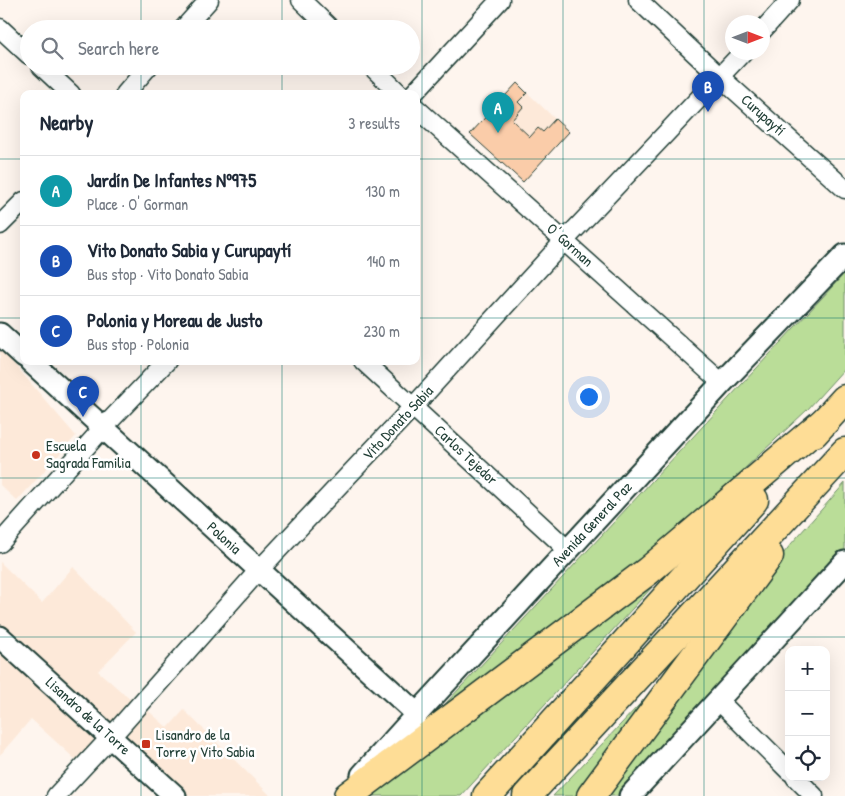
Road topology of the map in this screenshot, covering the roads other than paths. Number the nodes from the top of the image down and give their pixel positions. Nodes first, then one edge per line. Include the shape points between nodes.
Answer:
1 (209, 0) edge
2 (300, 0) edge
3 (500, 0) edge
4 (638, 0) edge
5 (790, 0) edge
6 (191, 20) edge
7 (321, 20) edge
8 (770, 22) edge
9 (0, 28) edge
10 (20, 47) edge
11 (736, 60) edge
12 (51, 75) edge
13 (141, 75) edge
14 (380, 75) edge
15 (720, 78) junction
16 (67, 90) edge
17 (128, 90) edge
18 (396, 90) edge
19 (417, 90) edge
20 (420, 112) edge
21 (845, 189) edge
22 (20, 204) edge
23 (0, 225) edge
24 (565, 240) junction
25 (845, 255) edge
26 (0, 334) edge
27 (20, 352) edge
28 (34, 365) edge
29 (163, 365) edge
30 (367, 365) edge
31 (722, 383) junction
32 (845, 399) edge
33 (413, 407) junction
34 (826, 420) junction
35 (103, 428) junction
36 (845, 452) edge
37 (845, 456) edge
38 (0, 543) edge
39 (568, 550) junction
40 (845, 562) edge
41 (259, 570) junction
42 (0, 637) edge
43 (718, 700) junction
44 (417, 714) junction
45 (111, 737) junction
46 (785, 767) edge
47 (799, 781) edge
48 (56, 796) edge
49 (175, 796) edge
50 (344, 796) edge
51 (348, 796) edge
52 (487, 796) edge
53 (527, 796) edge
54 (591, 796) edge
55 (630, 796) edge
56 (814, 796) edge

1 - 6 street
2 - 7 street
3 - 19 street
4 - 15 street, Curupaytí
5 - 8 street
9 - 10 street
11 - 15 street, Vito Donato Sabia
12 - 16 street
13 - 17 street
14 - 18 street
15 - 21 street, Curupaytí
15 - 24 street, Vito Donato Sabia
20 - 24 street, O' Gorman
22 - 23 street
24 - 31 street, O' Gorman
24 - 33 street, Vito Donato Sabia
25 - 31 street, Avenida General Paz
26 - 27 street
28 - 35 street, Polonia
29 - 35 street
30 - 33 street, Carlos Tejedor
31 - 39 street, Avenida General Paz
32 - 34 highway
33 - 39 street, Carlos Tejedor
33 - 41 street, Vito Donato Sabia
34 - 51 highway via 648,571
34 - 52 highway
35 - 38 street
35 - 41 street, Polonia
36 - 53 highway
37 - 54 highway
39 - 44 street, Avenida General Paz
40 - 43 street
41 - 44 street, Polonia
41 - 45 street, Vito Donato Sabia
42 - 45 street, Lisandro de la Torre
43 - 46 street
43 - 55 street
44 - 50 street, Avenida General Paz
45 - 48 street, Vito Donato Sabia
45 - 49 street, Lisandro de la Torre
47 - 56 street

